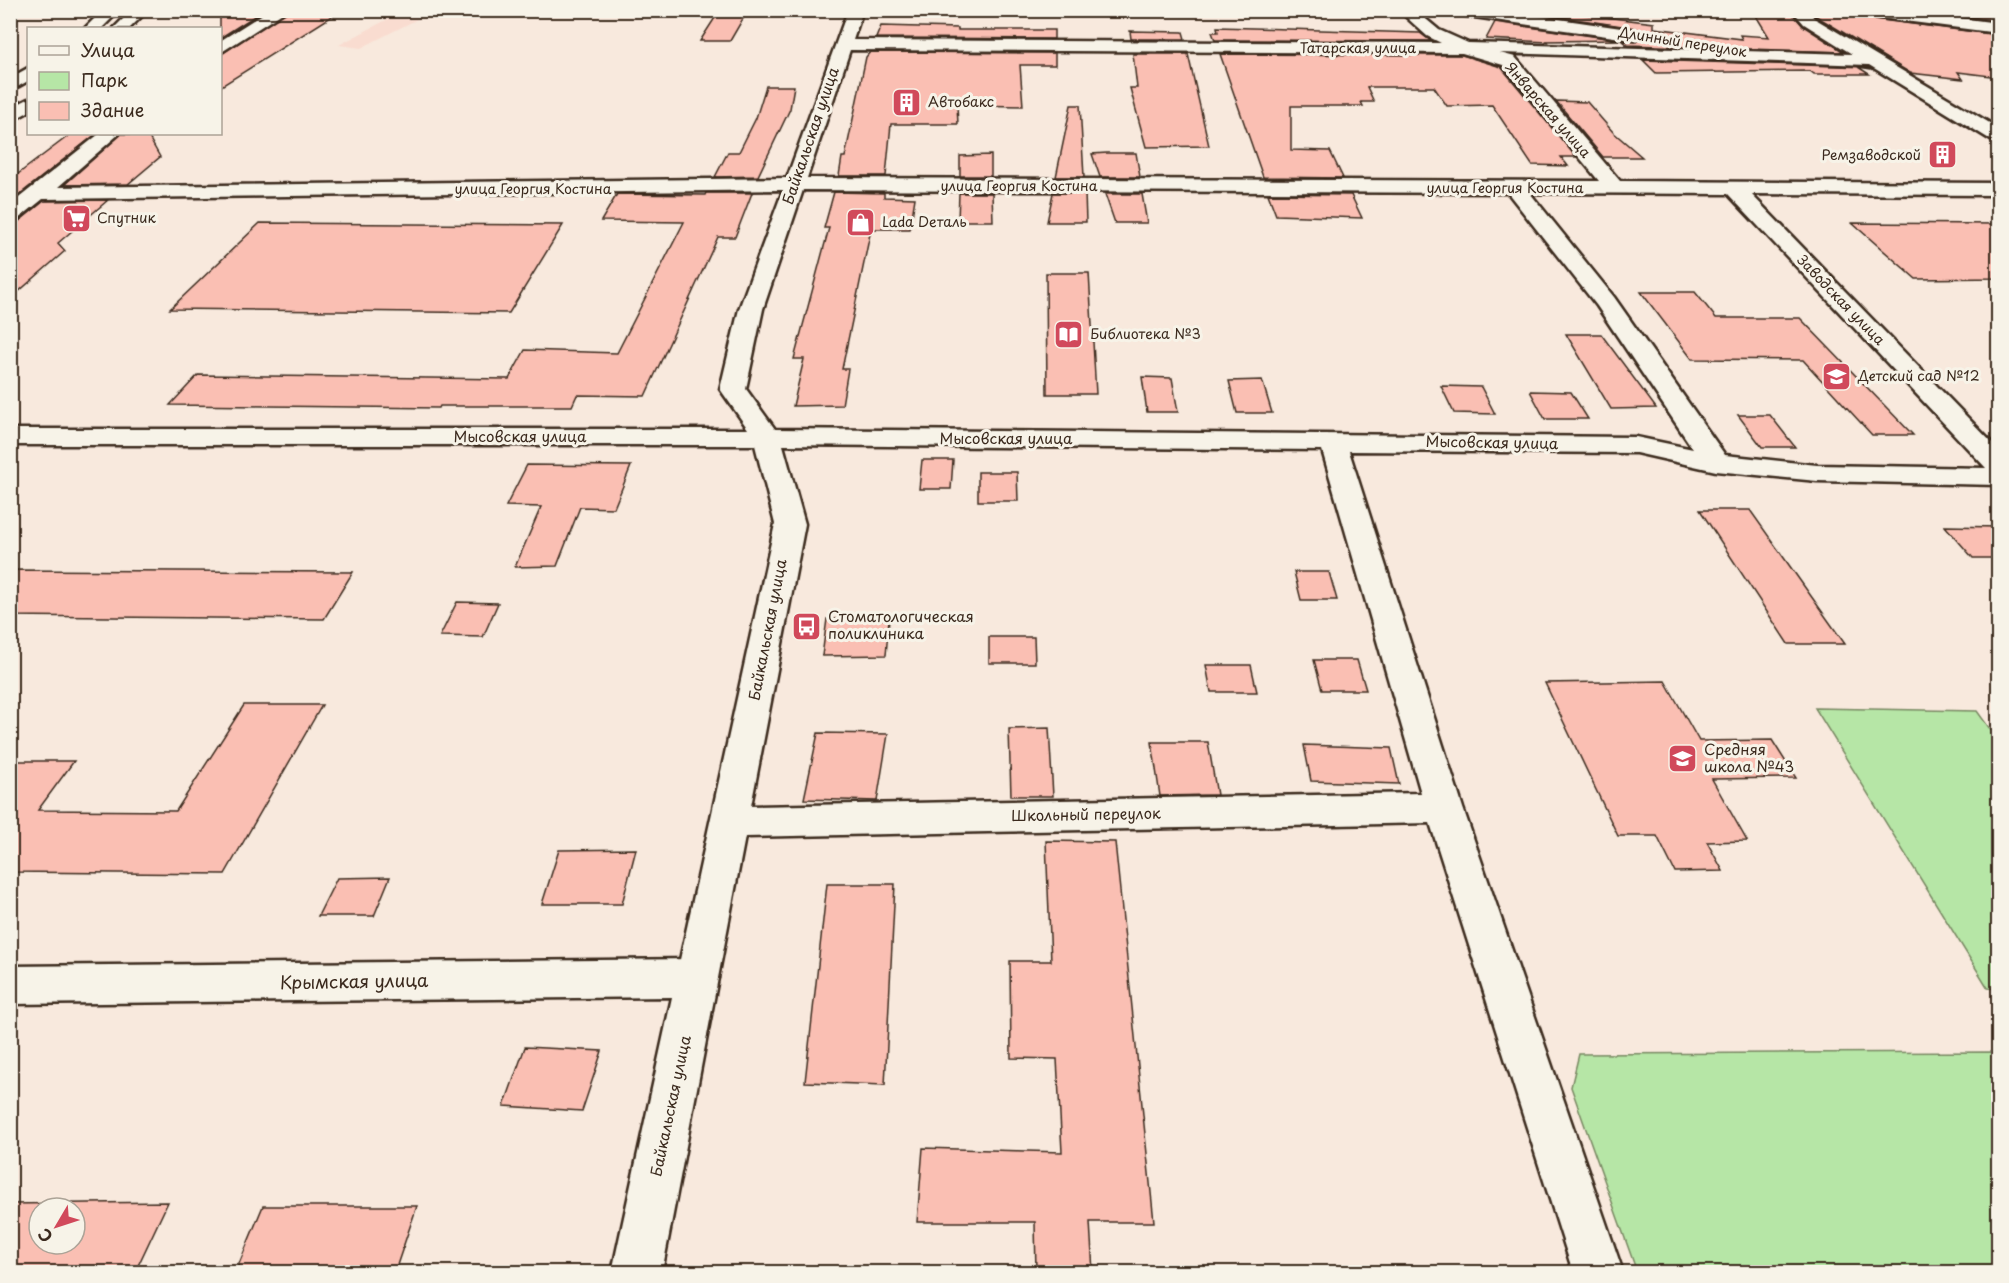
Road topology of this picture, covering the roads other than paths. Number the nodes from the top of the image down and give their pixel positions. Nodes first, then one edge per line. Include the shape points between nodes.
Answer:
1 (113, 10) edge
2 (141, 10) edge
3 (280, 10) edge
4 (856, 10) edge
5 (1415, 10) edge
6 (1460, 10) edge
7 (1799, 10) edge
8 (1858, 10) edge
9 (94, 27) edge
10 (123, 27) edge
11 (1998, 28) edge
12 (843, 45) junction
13 (222, 47) edge
14 (1469, 50) junction
15 (1764, 54) junction
16 (1872, 60) junction
17 (27, 74) edge
18 (10, 86) edge
19 (27, 105) edge
20 (10, 117) edge
21 (109, 135) edge
22 (1998, 136) edge
23 (795, 184) junction
24 (1515, 188) junction
25 (1615, 188) junction
26 (1734, 188) junction
27 (1998, 189) edge
28 (40, 193) junction
29 (10, 216) edge
30 (10, 437) edge
31 (767, 437) junction
32 (1333, 442) junction
33 (1716, 463) junction
34 (1998, 465) edge
35 (1998, 477) edge
36 (1444, 808) junction
37 (729, 822) junction
38 (697, 978) junction
39 (10, 985) edge
40 (637, 1272) edge
41 (1598, 1272) edge

1 - 9 street
2 - 10 street
3 - 13 street
4 - 12 street, Байкальская улица
5 - 14 street, Январская улица via 1413,16 1432,33
6 - 15 street, Длинный переулок
7 - 16 street via 1809,21
8 - 11 street
12 - 14 street, Татарская улица
12 - 23 street, Байкальская улица
14 - 15 street, Татарская улица
14 - 25 street, Январская улица via 1509,61
15 - 16 street, Татарская улица
16 - 22 street
17 - 18 street
19 - 20 street
21 - 28 street
23 - 24 street, улица Георгия Костина
23 - 28 street, улица Георгия Костина
23 - 31 street, Байкальская улица via 751,309 733,389
24 - 25 street, улица Георгия Костина
24 - 33 street via 1606,302
25 - 26 street, улица Георгия Костина
26 - 27 street, улица Георгия Костина
26 - 34 street, Заводская улица
28 - 29 street
30 - 31 street, Мысовская улица
31 - 32 street, Мысовская улица
31 - 37 street, Байкальская улица via 790,524
32 - 33 street, Мысовская улица via 1636,444
32 - 36 street
33 - 35 street, Мысовская улица via 1817,473
36 - 37 street, Школьный переулок
36 - 41 street
37 - 38 street, Байкальская улица
38 - 39 street, Крымская улица
38 - 40 street, Байкальская улица

